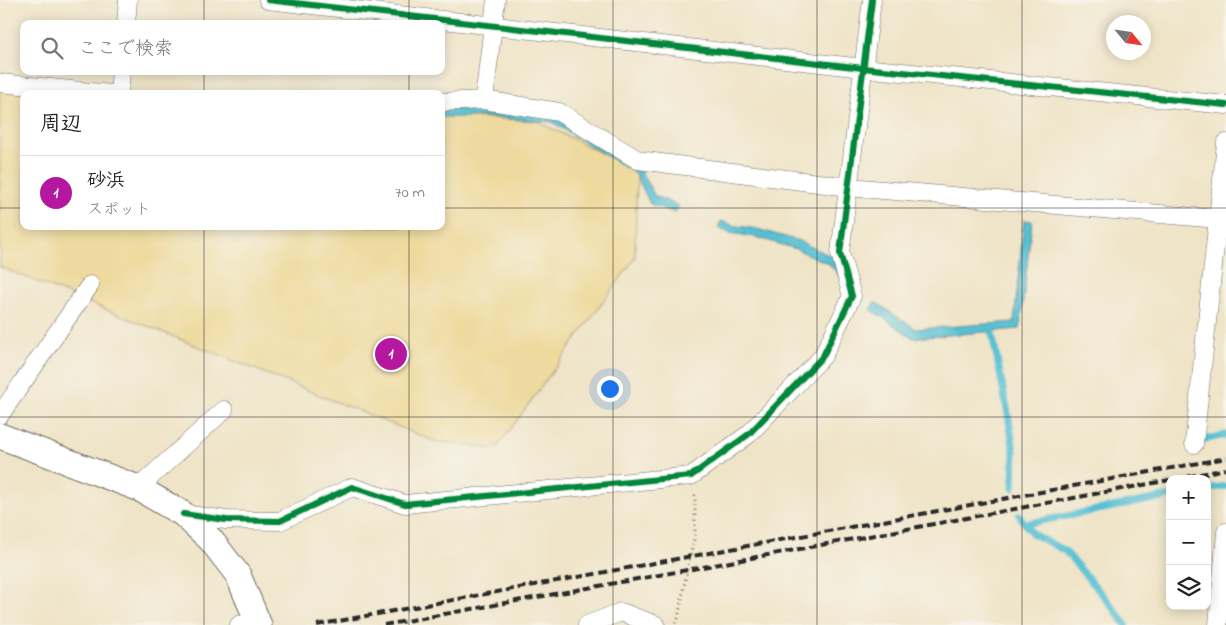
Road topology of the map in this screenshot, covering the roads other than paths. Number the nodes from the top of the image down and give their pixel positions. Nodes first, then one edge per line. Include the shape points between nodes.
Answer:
1 (128, 0) edge
2 (268, 0) edge
3 (496, 0) edge
4 (872, 0) edge
5 (126, 20) edge
6 (441, 20) edge
7 (445, 20) edge
8 (493, 26) junction
9 (863, 68) junction
10 (121, 75) edge
11 (0, 83) edge
12 (71, 90) edge
13 (119, 90) edge
14 (484, 100) junction
15 (445, 102) edge
16 (1226, 105) edge
17 (1226, 143) edge
18 (849, 187) junction
19 (1218, 219) junction
20 (90, 285) dead end
21 (224, 410) dead end
22 (0, 415) edge
23 (0, 436) edge
24 (1194, 444) dead end
25 (138, 488) junction
26 (183, 514) junction
27 (1226, 532) edge
28 (252, 624) edge
29 (587, 625) edge
30 (656, 625) edge
31 (1218, 625) edge

1 - 5 street
2 - 6 street
3 - 8 street
4 - 9 street
7 - 8 street
8 - 9 street
8 - 14 street
9 - 16 street
9 - 18 street
10 - 13 street
11 - 12 street
14 - 15 street
14 - 18 street via 559,112 638,160
17 - 19 street
18 - 19 street
18 - 26 street via 840,253 852,296 823,356 749,434 691,476 405,504 352,487 280,521 226,520
19 - 24 street
20 - 22 street
21 - 25 street
23 - 25 main road
25 - 26 main road
26 - 28 main road via 211,540 238,575
27 - 31 street
29 - 30 street via 620,612

